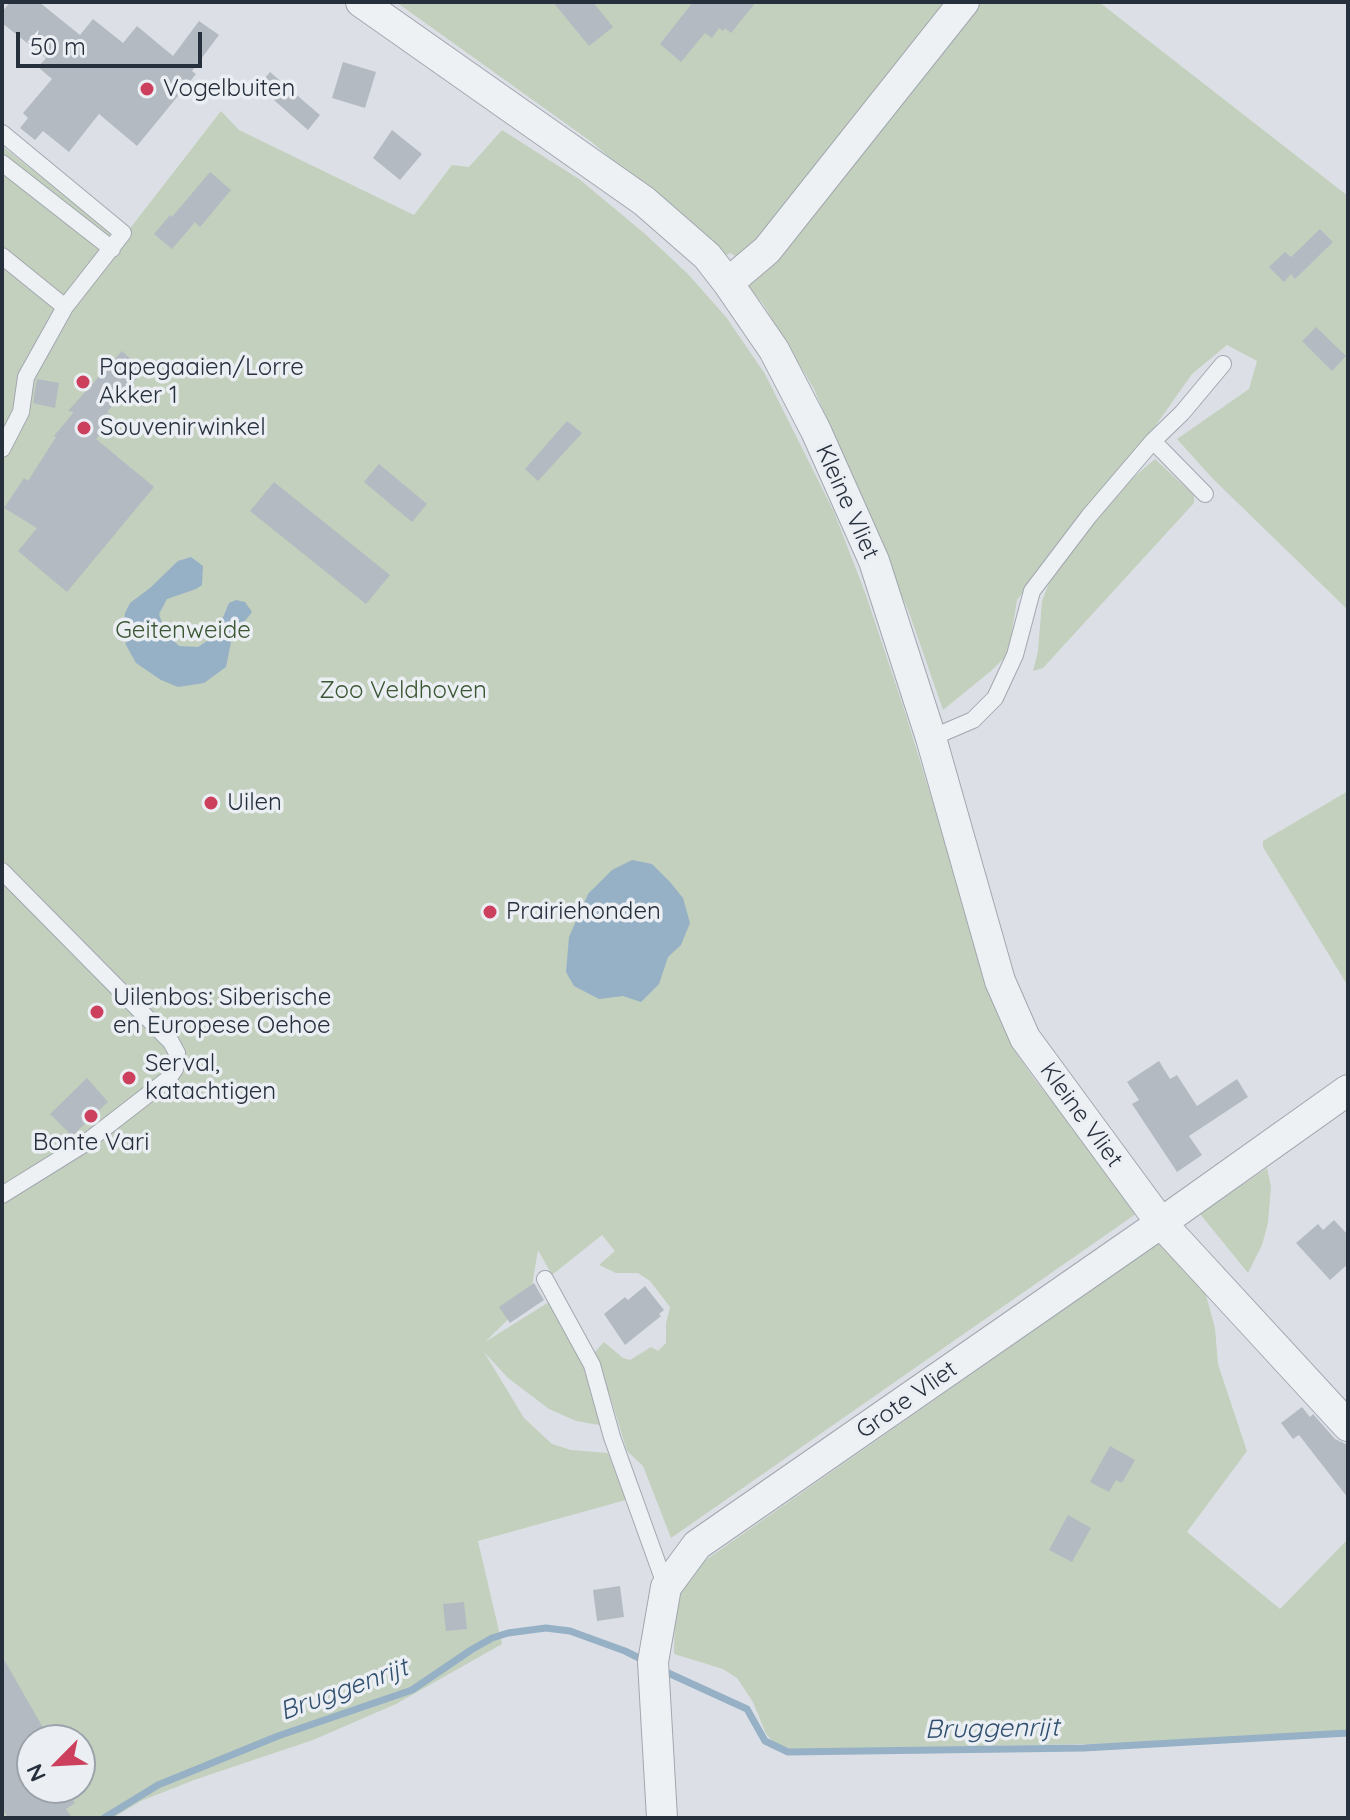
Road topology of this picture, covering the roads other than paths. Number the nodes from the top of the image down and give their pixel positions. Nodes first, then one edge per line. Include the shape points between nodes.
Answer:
1 (361, 2) edge
2 (964, 2) edge
3 (2, 133) edge
4 (2, 163) edge
5 (112, 249) junction
6 (2, 256) edge
7 (728, 283) junction
8 (65, 307) junction
9 (1223, 364) dead end
10 (1153, 441) junction
11 (2, 449) edge
12 (1205, 494) dead end
13 (931, 738) junction
14 (2, 871) edge
15 (1348, 1090) edge
16 (2, 1195) edge
17 (1161, 1223) junction
18 (545, 1279) dead end
19 (1348, 1426) edge
20 (666, 1587) junction
21 (662, 1818) edge

1 - 7 street, Kleine Vliet via 644,201 707,256
2 - 7 street via 767,250
3 - 5 lane via 123,233
4 - 5 lane
5 - 8 lane
6 - 8 lane
7 - 13 street, Kleine Vliet via 774,350 874,561
8 - 11 lane via 26,377 21,412
9 - 10 lane
10 - 12 lane
10 - 13 lane via 1032,591 1012,665 995,698 973,720
13 - 17 street, Kleine Vliet via 1000,981 1025,1038
14 - 16 lane via 177,1053 168,1079 84,1144
15 - 17 street, Grote Vliet
17 - 19 street, Kleine Vliet
17 - 20 street, Grote Vliet via 697,1545
18 - 20 lane via 592,1365
20 - 21 street, Grote Vliet via 653,1662

